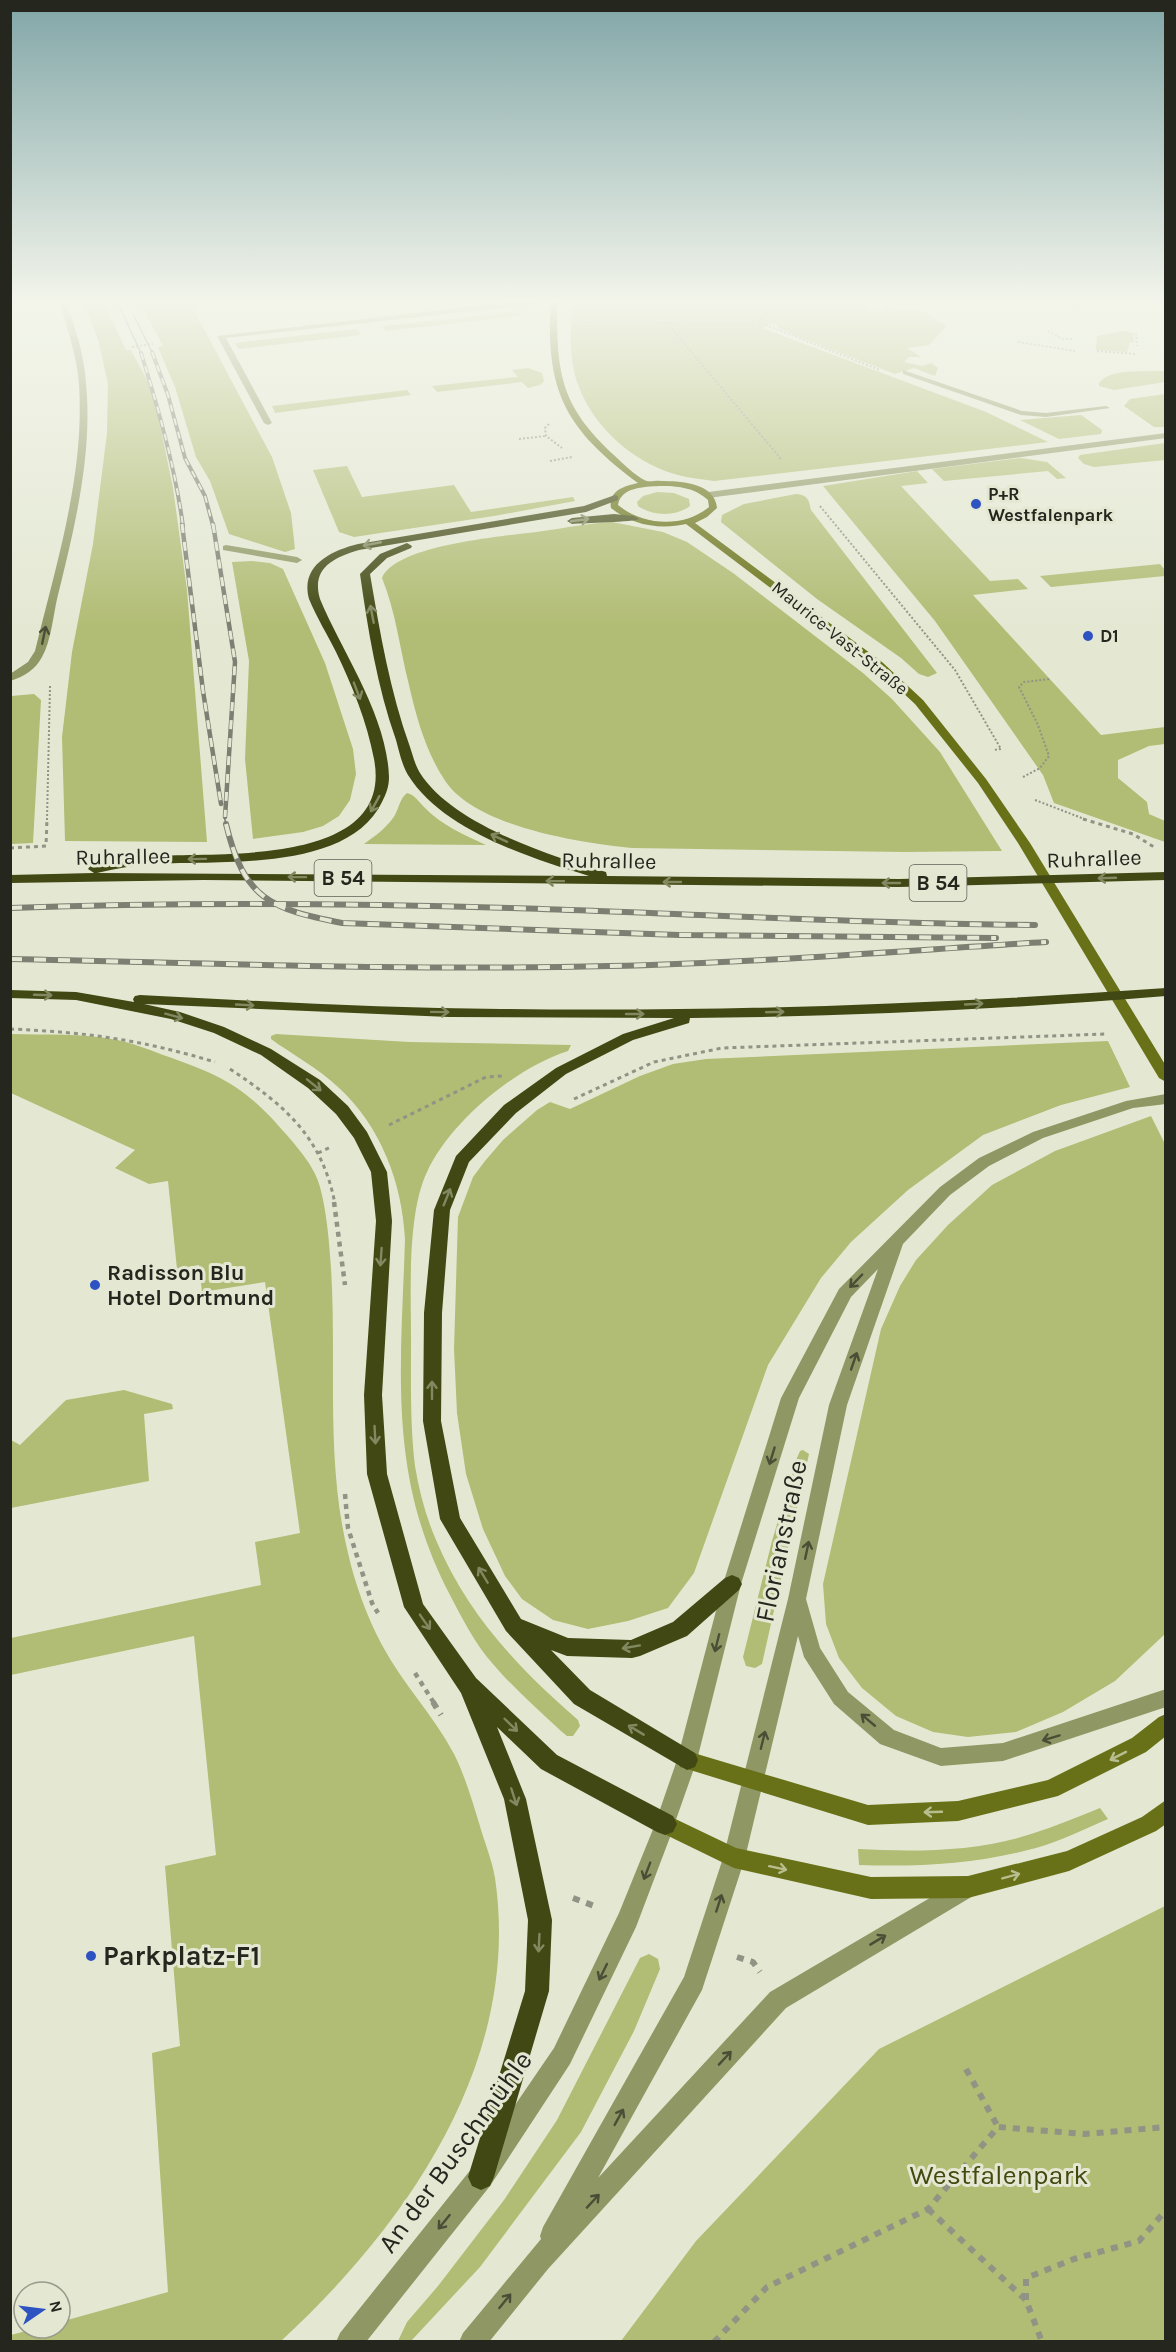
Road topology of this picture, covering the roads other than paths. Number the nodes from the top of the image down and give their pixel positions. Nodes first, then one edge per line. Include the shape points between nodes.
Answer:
1 (83, 409) edge
2 (260, 409) edge
3 (572, 409) edge
4 (1009, 409) edge
5 (1099, 409) edge
6 (268, 423) dead end
7 (1166, 435) edge
8 (645, 484) junction
9 (708, 495) junction
10 (615, 498) junction
11 (634, 519) junction
12 (687, 521) junction
13 (226, 548) dead end
14 (297, 560) dead end
15 (10, 678) edge
16 (1166, 876) edge
17 (52, 877) junction
18 (10, 879) edge
19 (634, 882) junction
20 (1166, 992) edge
21 (10, 994) edge
22 (76, 996) junction
23 (717, 1014) junction
24 (1166, 1078) edge
25 (1166, 1099) edge
26 (896, 1239) junction
27 (732, 1584) junction
28 (797, 1599) junction
29 (513, 1625) junction
30 (468, 1685) junction
31 (1166, 1698) edge
32 (1166, 1723) edge
33 (687, 1760) junction
34 (752, 1782) junction
35 (1166, 1810) edge
36 (666, 1824) junction
37 (734, 1858) junction
38 (968, 1887) junction
39 (481, 2177) junction
40 (539, 2260) junction
41 (348, 2342) edge
42 (472, 2342) edge

15 -> 1 street via 32,664 40,651 75,497
2 - 6 street
3 - 8 main road via 600,446
4 - 5 street via 1046,415
7 - 9 street
8 - 9 main road via 685,485
8 - 10 main road via 627,489
9 - 12 main road via 714,502 710,512
10 - 11 main road via 618,511
10 -> 17 highway via 586,508 358,546 321,565 311,586 342,652 384,774 374,808 346,834 288,853 147,860
11 - 12 main road
19 -> 11 highway via 574,867 487,832 436,797 415,774 391,713 365,574 387,552 412,545 593,518
12 - 24 main road, Maurice-Vast-Straße via 878,664 919,702 965,757 1024,843
13 - 14 street
16 -> 19 highway, Ruhrallee / B 54 via 899,883
17 - 18 highway, B 54
19 -> 17 highway, Ruhrallee / B 54
23 -> 20 highway via 1048,1001
21 -> 22 highway
22 -> 23 highway via 306,1008
22 -> 30 highway via 175,1015 266,1052 314,1084 342,1110 361,1136 379,1172 384,1221 373,1395 377,1474 414,1607
29 -> 23 highway via 450,1519 432,1421 433,1313 442,1210 462,1160 510,1109 561,1071 644,1031
25 - 26 street, Florianstraße via 1131,1104 1038,1135 984,1162 945,1191
26 -> 27 street, Florianstraße via 845,1293 790,1398
28 -> 26 street, Florianstraße via 838,1405
27 -> 29 highway via 680,1629 632,1649 567,1647
27 -> 33 street, Florianstraße
31 -> 28 street via 1004,1752 941,1757 887,1737 841,1698 811,1651
34 -> 28 street, Florianstraße
33 -> 29 highway via 582,1697
30 -> 36 highway via 549,1762
30 -> 39 highway via 515,1799 540,1920 537,1991
32 -> 34 main road via 1139,1745 1051,1790 958,1811 868,1815
33 - 34 main road
33 - 36 street, Florianstraße
34 - 37 street, Florianstraße
38 -> 35 main road via 1069,1861 1149,1824
36 - 37 main road
36 -> 39 street, An der Buschmühle via 628,1919 562,2056
37 -> 38 main road via 871,1888
40 -> 37 street via 694,1983
40 -> 38 street via 778,2001
39 -> 41 street, An der Buschmühle
42 -> 40 street

